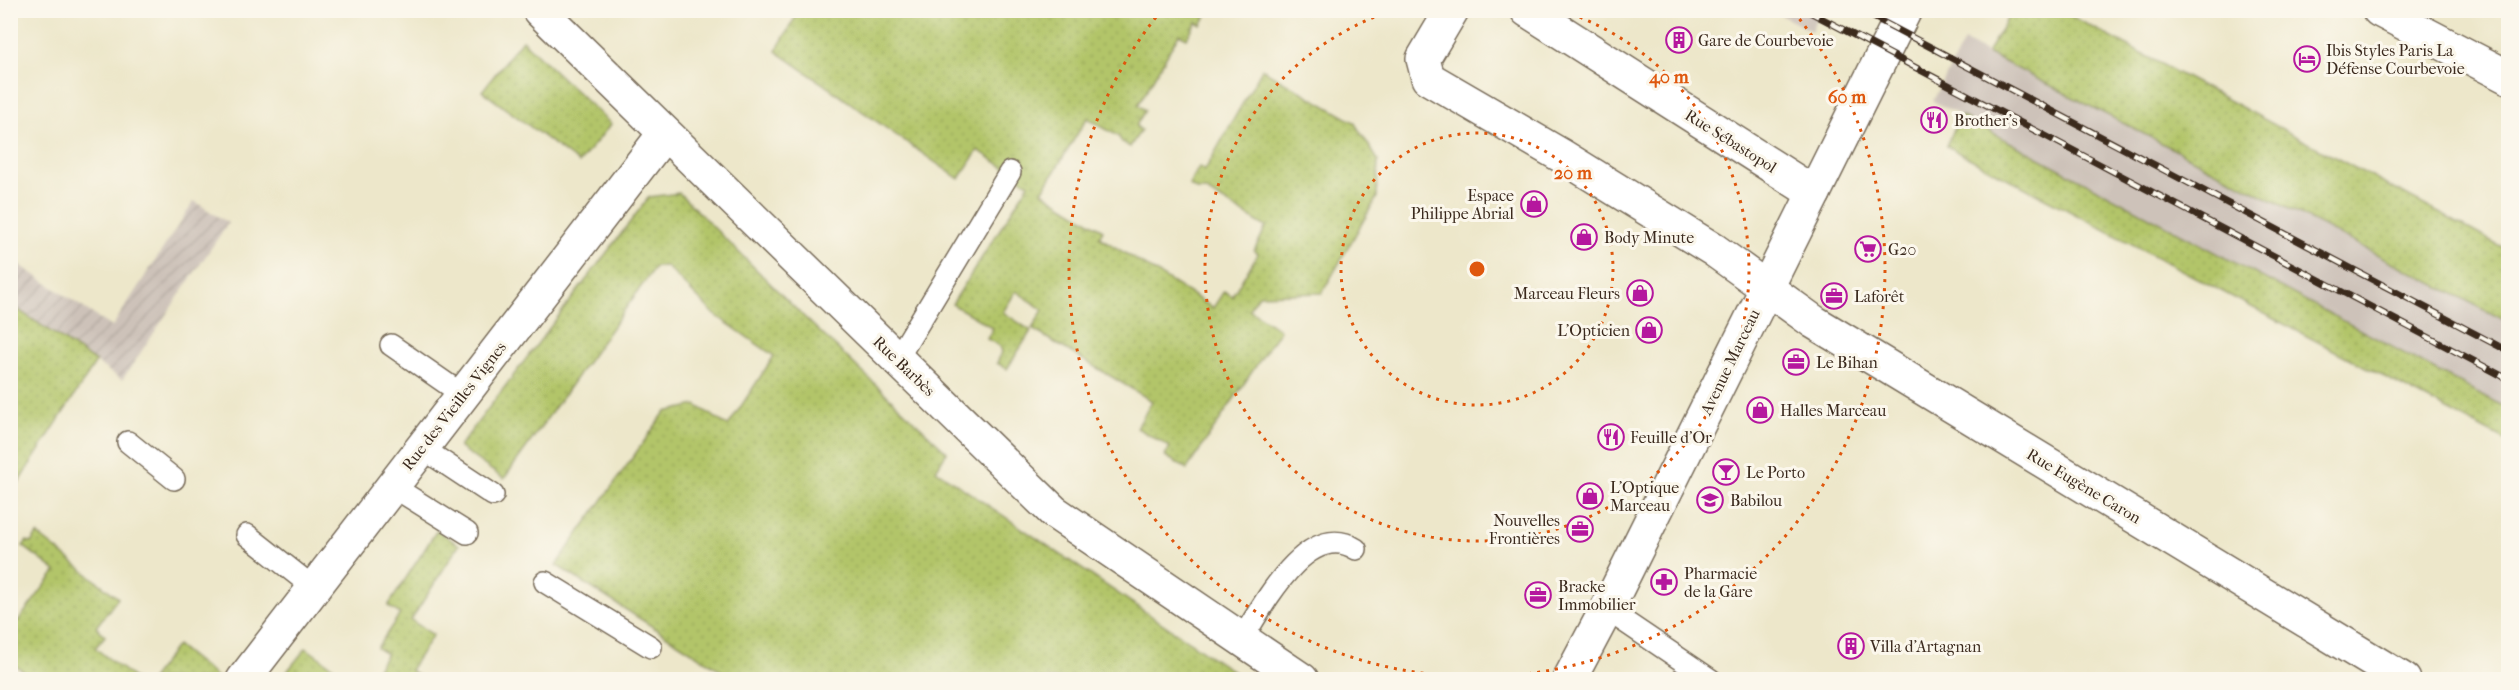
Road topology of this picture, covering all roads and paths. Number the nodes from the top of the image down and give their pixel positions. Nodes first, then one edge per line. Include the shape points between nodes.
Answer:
1 (539, 10) edge
2 (1452, 10) edge
3 (1527, 10) edge
4 (1905, 10) edge
5 (2379, 10) edge
6 (2508, 77) edge
7 (665, 133) junction
8 (1011, 172) dead end
9 (1815, 193) junction
10 (1767, 287) junction
11 (391, 345) dead end
12 (897, 359) junction
13 (463, 395) junction
14 (128, 442) dead end
15 (422, 448) junction
16 (174, 478) dead end
17 (392, 486) junction
18 (493, 495) dead end
19 (467, 534) dead end
20 (247, 536) dead end
21 (1356, 549) dead end
22 (546, 582) dead end
23 (314, 588) junction
24 (1606, 609) junction
25 (1242, 639) junction
26 (651, 647) dead end
27 (243, 680) edge
28 (1302, 680) edge
29 (1569, 680) edge
30 (1711, 680) edge
31 (2404, 680) edge

1 - 7 street, Rue Barbès
2 - 10 street, Rue Eugène Caron via 1424,59 1428,78 1562,156
3 - 9 street, Rue Sébastopol
4 - 9 street, Avenue Marceau
5 - 6 street
7 - 12 street, Rue Barbès
7 - 13 street, Rue des Vieilles Vignes
8 - 12 lane
9 - 10 street, Avenue Marceau
10 - 24 street, Avenue Marceau
10 - 31 street, Rue Eugène Caron via 1824,328
11 - 13 lane
12 - 25 street, Rue Barbès via 1054,512
13 - 15 street, Rue des Vieilles Vignes
14 - 16 lane
15 - 17 street, Rue des Vieilles Vignes
15 - 18 lane
17 - 19 lane
17 - 23 street, Rue des Vieilles Vignes
20 - 23 lane
21 - 25 lane via 1344,543 1330,544 1300,557
22 - 26 lane
23 - 27 street, Rue des Vieilles Vignes
24 - 29 street, Avenue Marceau
24 - 30 lane
25 - 28 street, Rue Barbès

